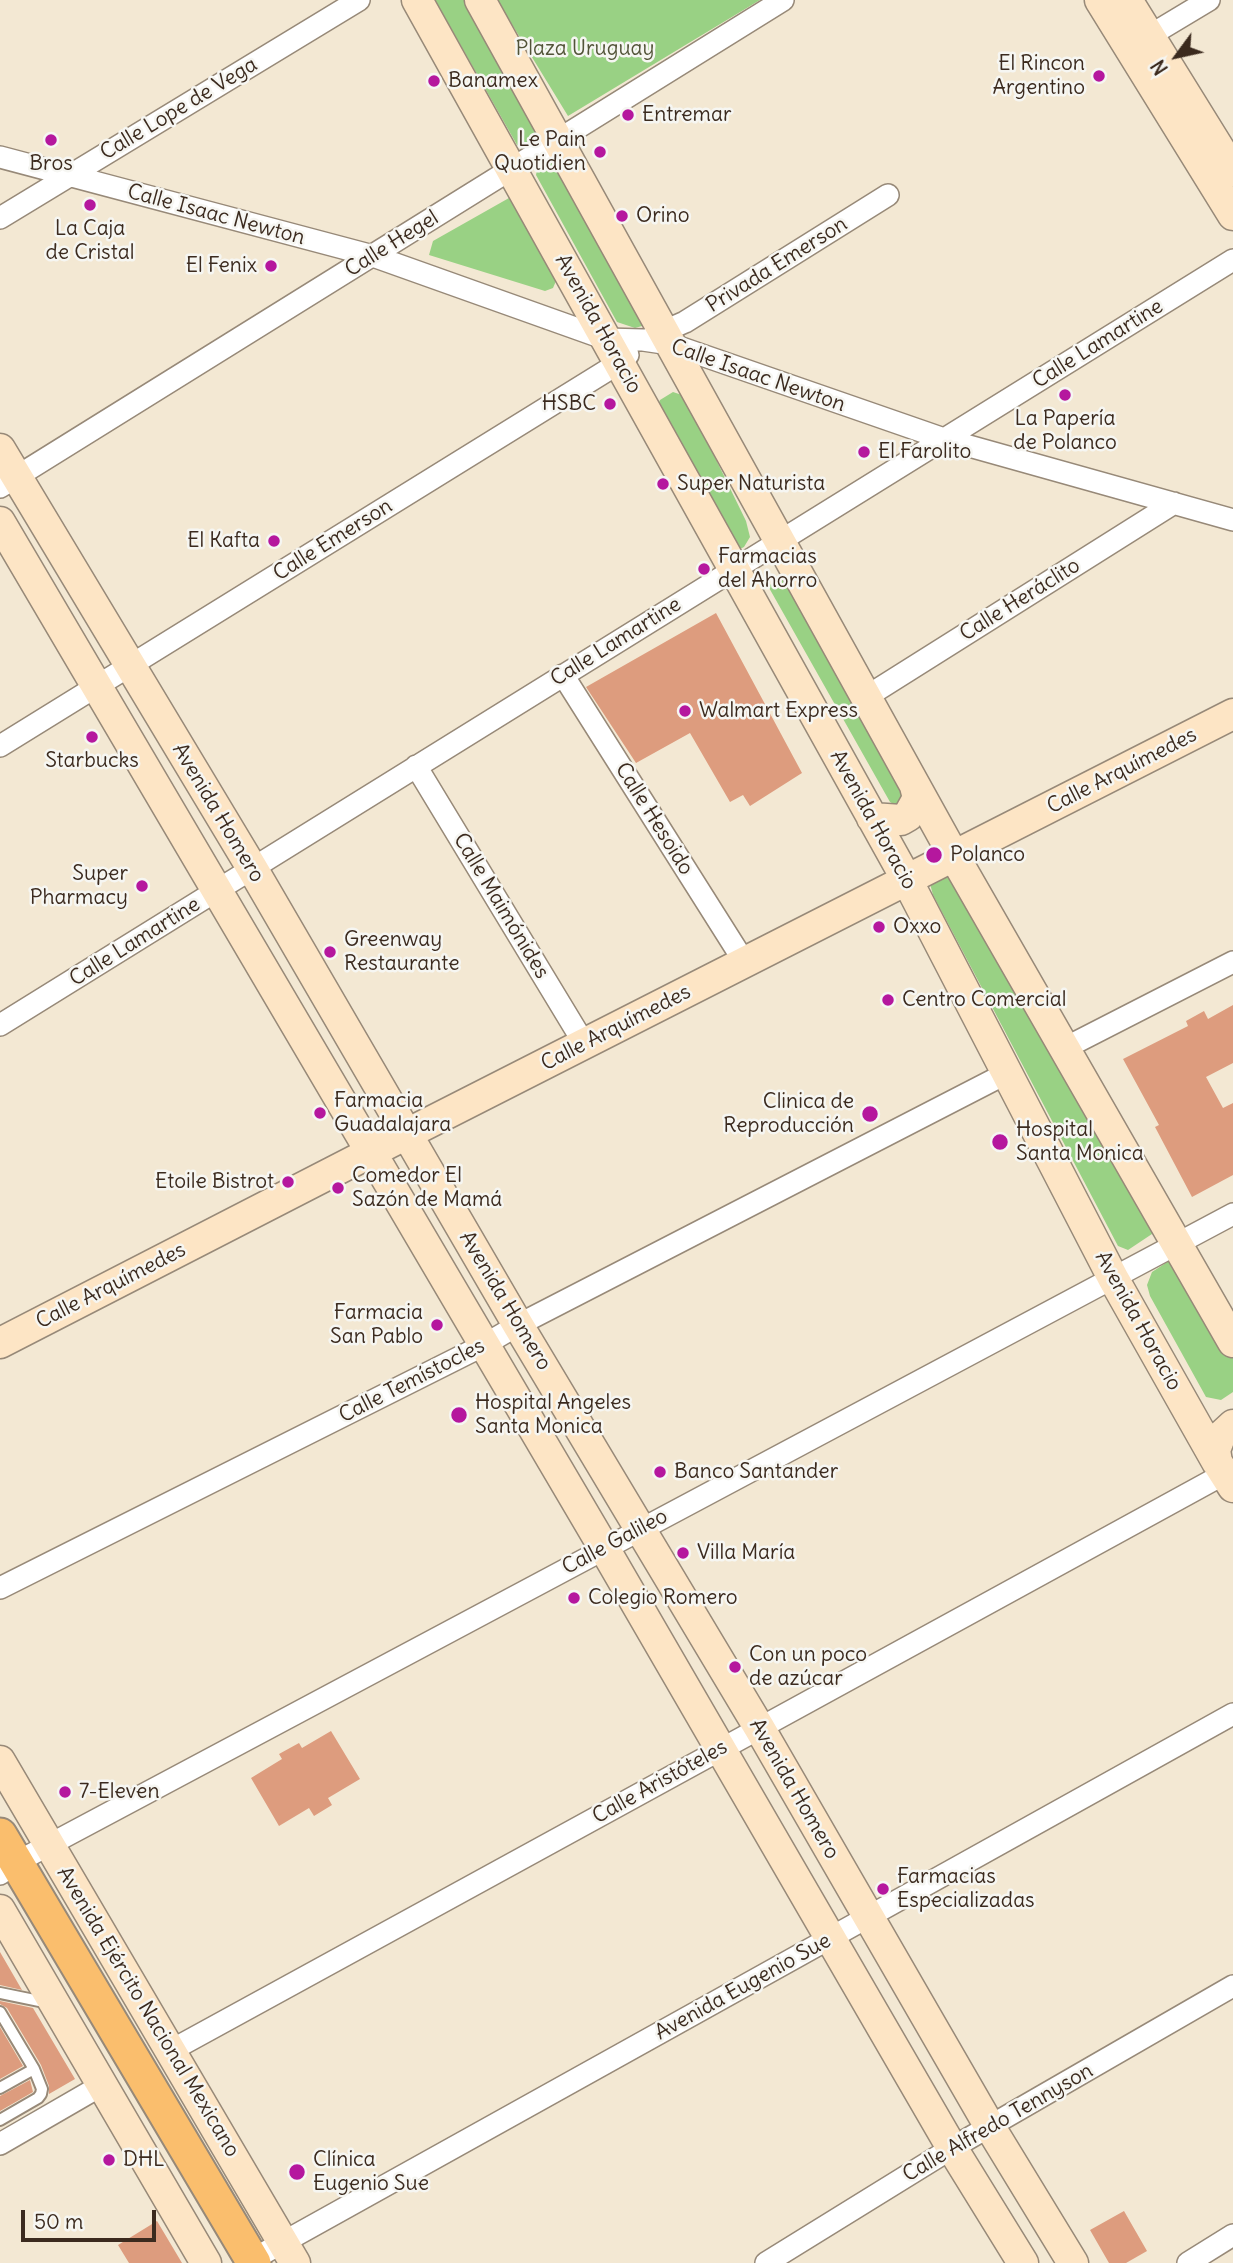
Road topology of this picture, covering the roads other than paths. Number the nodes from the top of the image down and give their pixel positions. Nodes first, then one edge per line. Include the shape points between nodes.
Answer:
1 (359, 0) edge
2 (417, 0) edge
3 (480, 0) edge
4 (783, 0) edge
5 (1100, 0) edge
6 (1127, 0) edge
7 (1209, 0) edge
8 (1149, 36) junction
9 (557, 141) junction
10 (0, 157) edge
11 (511, 169) junction
12 (1233, 171) edge
13 (68, 176) junction
14 (888, 195) dead end
15 (1233, 215) edge
16 (0, 219) edge
17 (373, 256) junction
18 (1233, 260) edge
19 (659, 339) junction
20 (612, 351) junction
21 (944, 439) junction
22 (0, 449) edge
23 (8, 482) edge
24 (1174, 503) junction
25 (1233, 520) edge
26 (0, 522) edge
27 (780, 541) junction
28 (734, 569) junction
29 (130, 666) junction
30 (563, 675) junction
31 (96, 686) junction
32 (866, 697) junction
33 (1233, 714) edge
34 (0, 746) edge
35 (416, 766) junction
36 (915, 786) junction
37 (872, 818) junction
38 (954, 856) junction
39 (252, 868) junction
40 (907, 880) junction
41 (216, 892) junction
42 (1233, 962) edge
43 (745, 963) junction
44 (0, 1025) edge
45 (585, 1045) junction
46 (1065, 1048) junction
47 (1007, 1073) junction
48 (407, 1134) junction
49 (372, 1152) junction
50 (1233, 1214) edge
51 (1178, 1244) junction
52 (1113, 1278) junction
53 (518, 1325) junction
54 (1233, 1342) edge
55 (0, 1343) edge
56 (484, 1345) junction
57 (1233, 1424) edge
58 (1227, 1480) edge
59 (641, 1528) junction
60 (604, 1548) junction
61 (0, 1588) edge
62 (1233, 1714) edge
63 (760, 1729) junction
64 (721, 1749) junction
65 (0, 1761) edge
66 (49, 1845) junction
67 (5, 1857) edge
68 (0, 1910) edge
69 (867, 1917) junction
70 (830, 1938) junction
71 (1233, 1986) edge
72 (0, 1993) edge
73 (55, 2005) junction
74 (0, 2012) edge
75 (170, 2051) junction
76 (34, 2069) junction
77 (102, 2085) junction
78 (0, 2088) edge
79 (0, 2120) edge
80 (990, 2127) junction
81 (0, 2144) edge
82 (952, 2148) junction
83 (1233, 2235) edge
84 (290, 2253) edge
85 (251, 2262) edge
86 (206, 2263) edge
87 (766, 2263) edge
88 (1023, 2263) edge
89 (1073, 2263) edge
90 (1188, 2263) edge

1 - 13 street, Calle Lope de Vega
2 - 11 street, Avenida Horacio
3 - 9 street
4 - 9 street, Calle Hegel
5 - 15 street
6 - 8 street
7 - 8 street
8 - 12 street
9 - 11 street, Calle Hegel
9 - 19 street
10 - 13 street, Calle Isaac Newton
11 - 17 street, Calle Hegel
11 - 20 street, Avenida Horacio
13 - 16 street, Calle Lope de Vega
13 - 17 street, Calle Isaac Newton
14 - 19 street, Privada Emerson
17 - 20 street, Calle Isaac Newton
17 - 23 street, Calle Hegel
18 - 21 street, Calle Lamartine
19 - 20 street, Calle Isaac Newton
19 - 21 street, Calle Isaac Newton
19 - 27 street
20 - 28 street, Avenida Horacio
20 - 29 street, Calle Emerson
21 - 24 street, Calle Isaac Newton
21 - 27 street, Calle Lamartine
22 - 23 street, Avenida Homero
23 - 29 street, Avenida Homero
24 - 25 street, Calle Isaac Newton
24 - 32 street, Calle Heráclito
26 - 31 street, Avenida Homero
27 - 28 street, Calle Lamartine
27 - 32 street
28 - 30 street, Calle Lamartine
28 - 37 street, Avenida Horacio
29 - 31 street, Calle Emerson
29 - 39 street, Avenida Homero
30 - 35 street, Calle Lamartine
30 - 43 street, Calle Hesoido
31 - 34 street, Calle Emerson
31 - 41 street, Avenida Homero
32 - 36 street
33 - 38 street, Calle Arquímedes
35 - 39 street, Calle Lamartine
35 - 45 street, Calle Maimónides
36 - 37 street via 918,798 908,816 901,820
36 - 38 street
37 - 40 street, Avenida Horacio
38 - 40 street, Calle Arquímedes
38 - 46 street
39 - 41 street, Calle Lamartine
39 - 48 street, Avenida Homero
40 - 43 street, Calle Arquímedes
40 - 47 street, Avenida Horacio
41 - 44 street, Calle Lamartine
41 - 49 street, Avenida Homero
42 - 46 street
43 - 45 street, Calle Arquímedes
45 - 48 street, Calle Arquímedes
46 - 51 street
47 - 52 street, Avenida Horacio
47 - 53 street, Calle Temístocles
48 - 49 street, Calle Arquímedes
48 - 53 street, Avenida Homero
49 - 55 street, Calle Arquímedes
49 - 56 street, Avenida Homero
50 - 51 street, Calle Galileo
51 - 52 street, Calle Galileo
51 - 54 street
52 - 58 street, Avenida Horacio
52 - 59 street, Calle Galileo
53 - 56 street, Calle Temístocles
53 - 59 street, Avenida Homero
56 - 60 street, Avenida Homero
56 - 61 street, Calle Temístocles
57 - 58 street via 1215,1450
58 - 63 street, Calle Aristóteles
59 - 60 street, Calle Galileo
59 - 63 street, Avenida Homero
60 - 64 street, Avenida Homero
60 - 66 street, Calle Galileo
62 - 69 street, Avenida Eugenio Sue
63 - 64 street, Calle Aristóteles
63 - 69 street, Avenida Homero
64 - 70 street, Avenida Homero
64 - 75 street, Calle Aristóteles
65 - 66 street, Avenida Ejército Nacional Mexicano
66 - 67 street, Calle Galileo
66 - 75 street, Avenida Ejército Nacional Mexicano
67 - 85 main road, Avenida Ejército Nacional Mexicano
68 - 73 street
69 - 70 street, Avenida Eugenio Sue
69 - 80 street, Avenida Homero
70 - 82 street, Avenida Homero
70 - 84 street, Avenida Eugenio Sue
71 - 80 street, Calle Alfredo Tennyson
72 - 73 lane
73 - 77 street
74 - 76 lane
75 - 84 street, Avenida Ejército Nacional Mexicano
76 - 78 lane
76 - 79 lane via 41,2088 38,2098
77 - 81 street
77 - 86 street
80 - 82 street, Calle Alfredo Tennyson
80 - 89 street, Avenida Homero
82 - 87 street, Calle Alfredo Tennyson
82 - 88 street, Avenida Homero
83 - 90 street
84 - 85 street, Avenida Eugenio Sue

